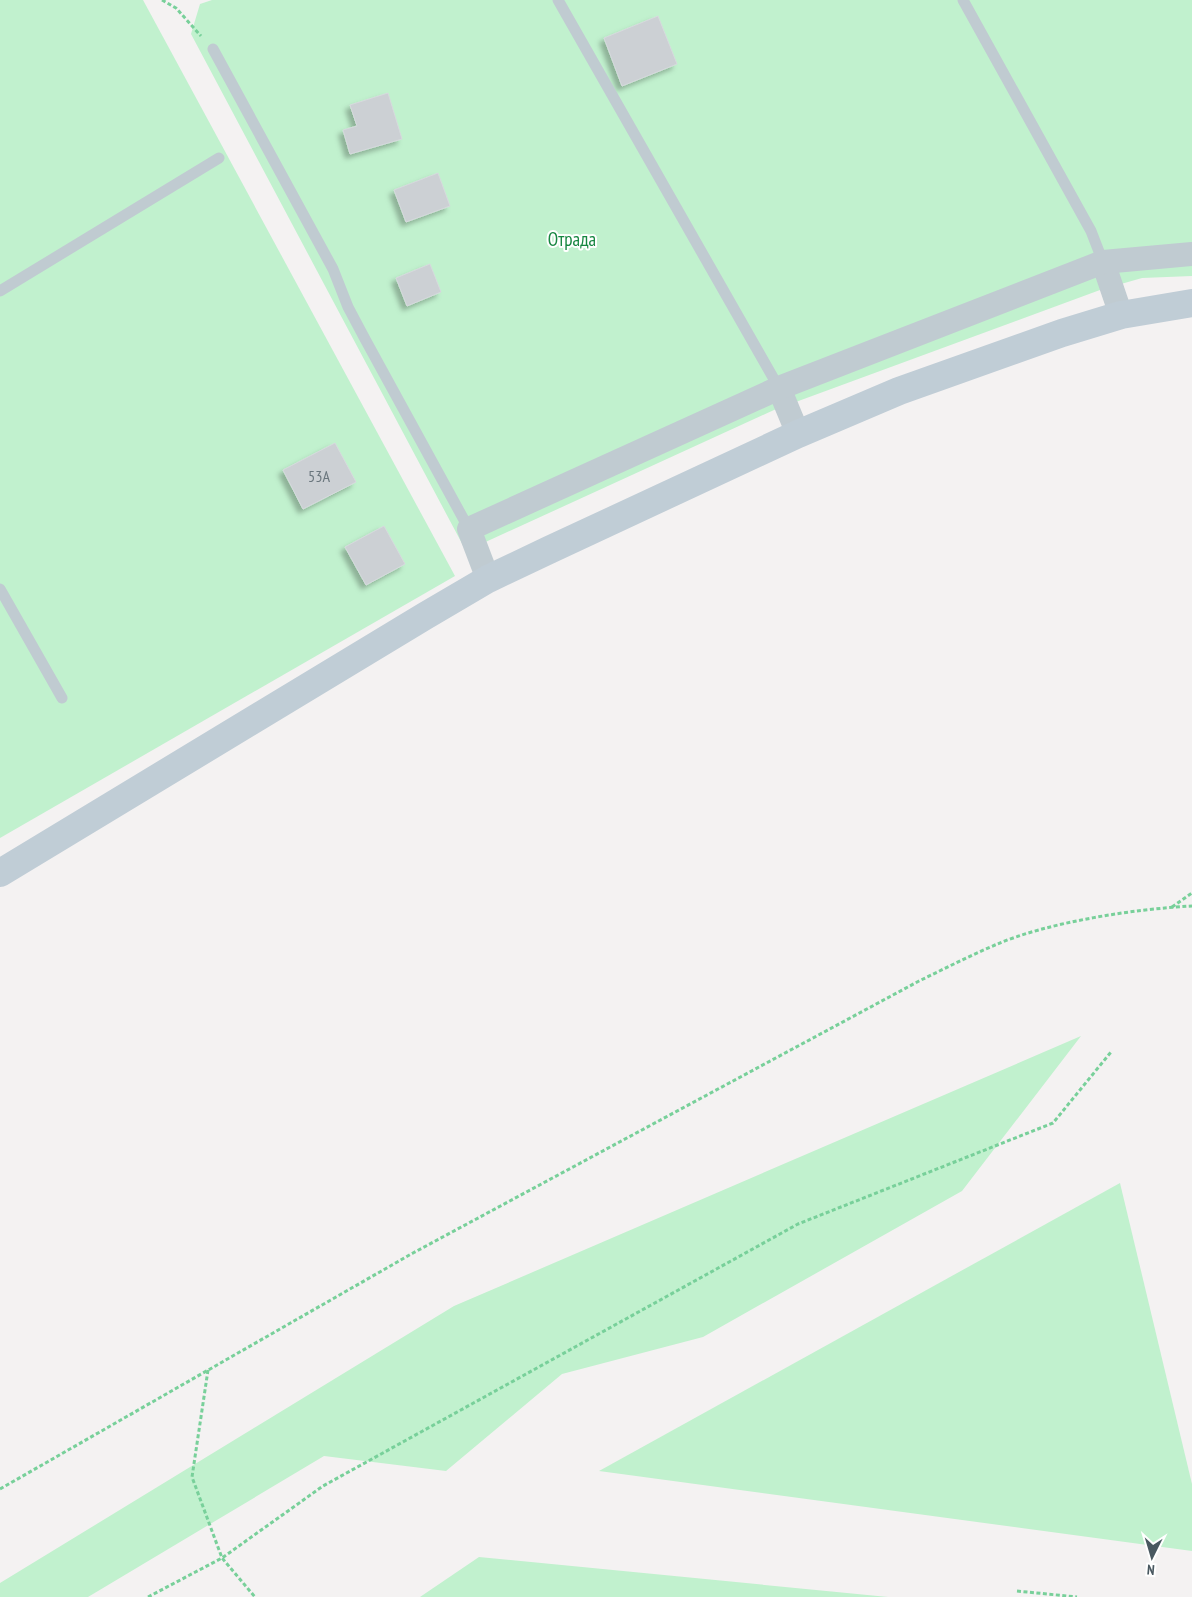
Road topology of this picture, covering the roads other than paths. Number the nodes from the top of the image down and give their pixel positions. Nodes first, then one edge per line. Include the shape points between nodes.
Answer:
1 (558, 0) edge
2 (963, 0) edge
3 (213, 49) road end
4 (219, 158) dead end
5 (1192, 254) edge
6 (1103, 262) junction
7 (0, 292) edge
8 (1192, 303) edge
9 (1121, 315) junction
10 (779, 388) junction
11 (798, 434) junction
12 (469, 528) junction
13 (488, 579) junction
14 (0, 588) edge
15 (62, 698) dead end
16 (0, 873) edge

1 - 10 lane
2 - 6 lane via 1091,231
3 - 12 lane via 333,269 348,308
4 - 7 lane
5 - 6 street
6 - 9 street
6 - 10 street
8 - 9 main road
9 - 11 main road via 899,391
10 - 11 street
10 - 12 street
11 - 13 main road
12 - 13 street
13 - 16 main road
14 - 15 lane

